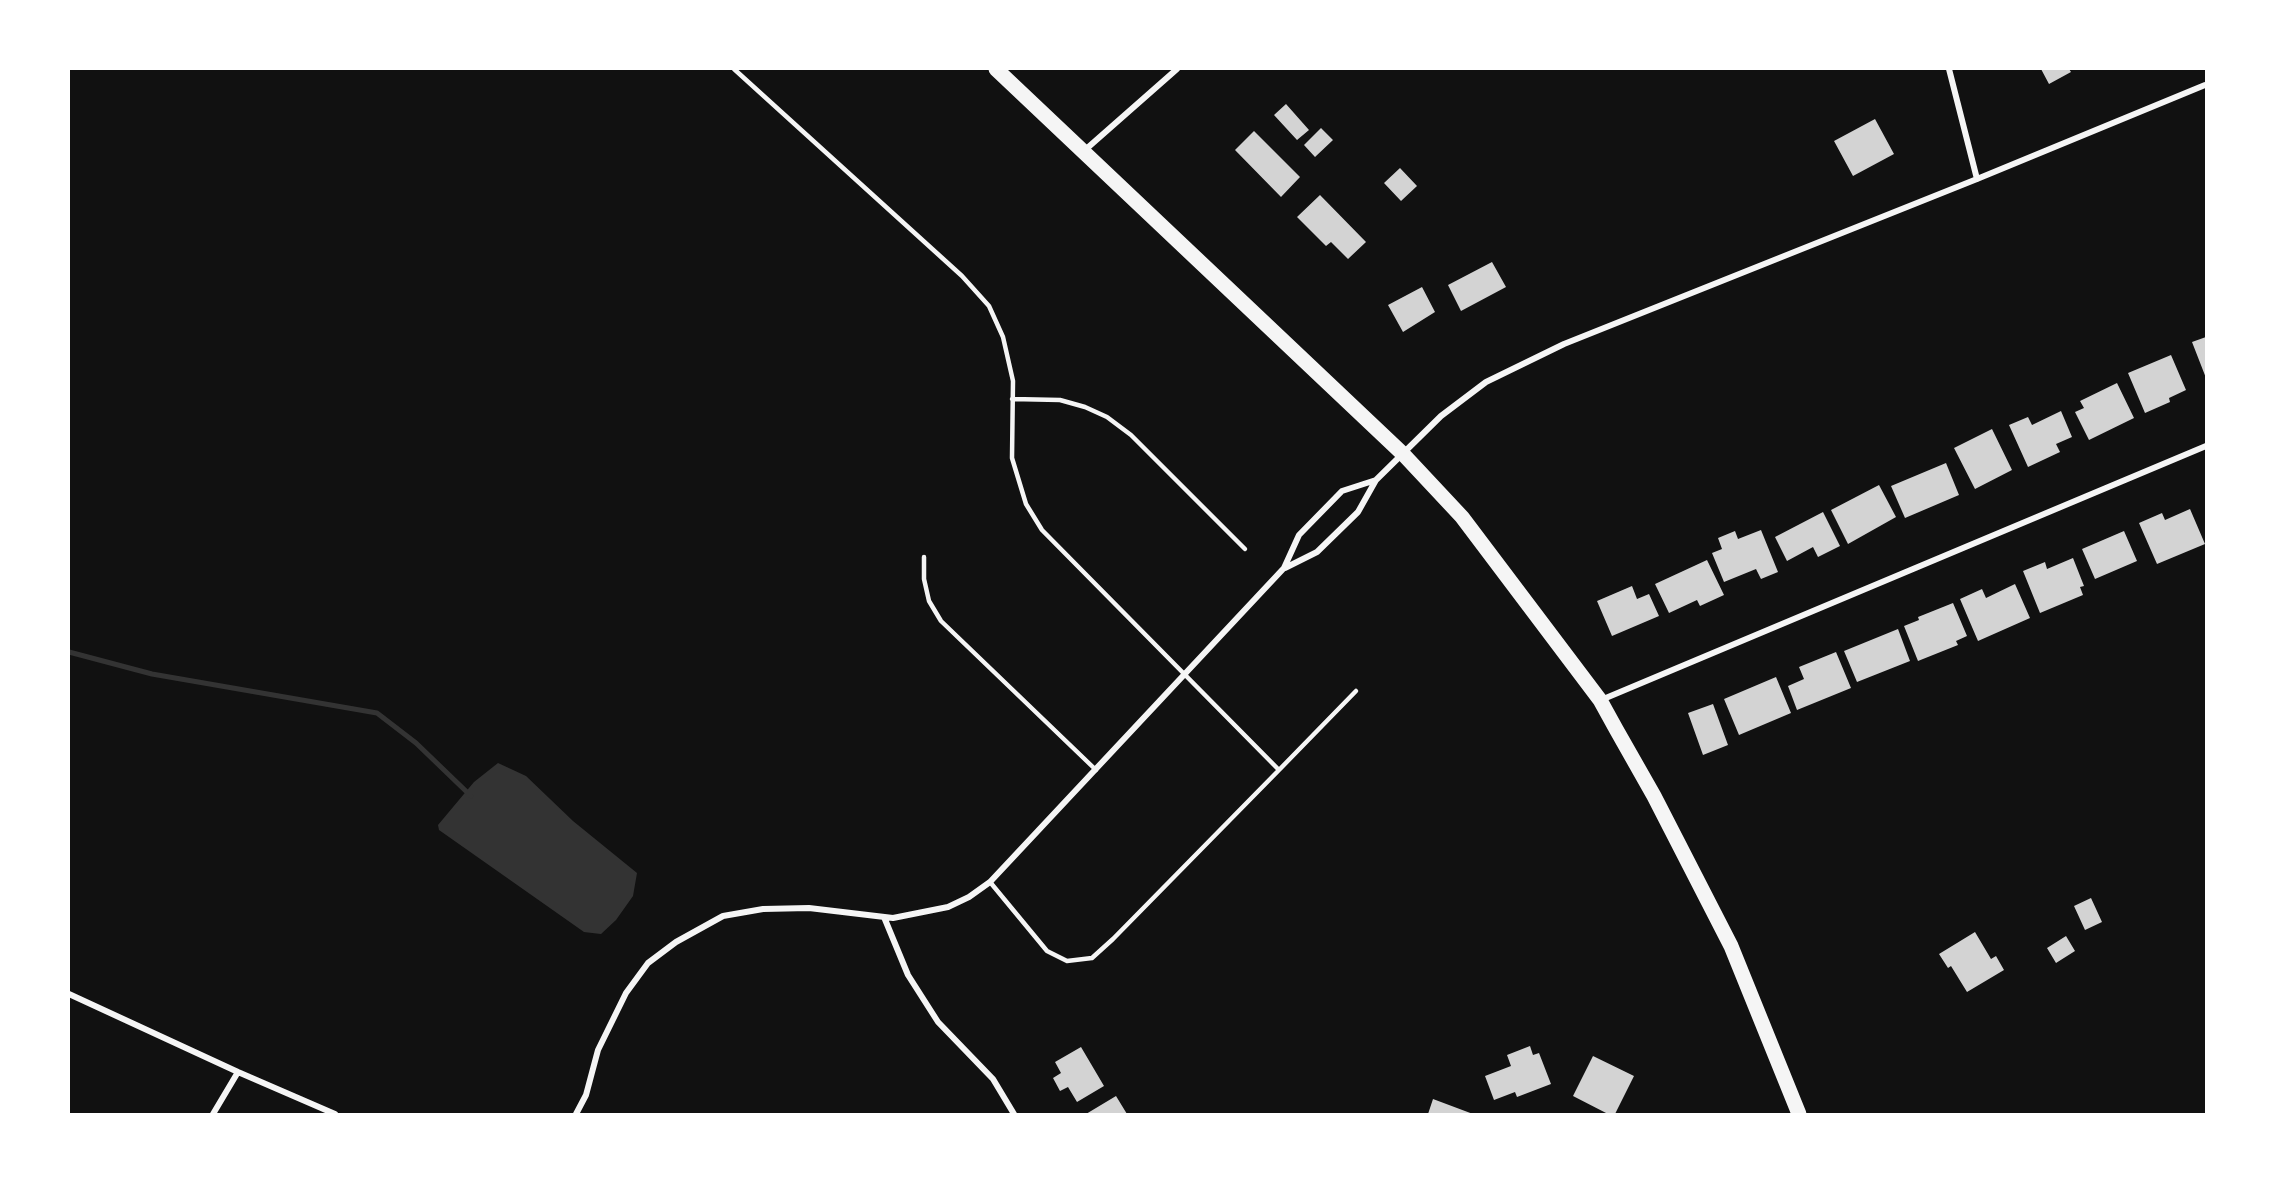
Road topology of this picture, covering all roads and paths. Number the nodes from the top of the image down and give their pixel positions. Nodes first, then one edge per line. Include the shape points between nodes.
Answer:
1 (735, 69) edge
2 (996, 69) edge
3 (1178, 69) edge
4 (1949, 69) edge
5 (2205, 85) edge
6 (1085, 150) junction
7 (1977, 179) junction
8 (1012, 399) junction
9 (2206, 446) edge
10 (1404, 454) junction
11 (1376, 480) junction
12 (1245, 549) dead end
13 (924, 557) dead end
14 (1284, 568) junction
15 (1186, 674) junction
16 (1356, 691) dead end
17 (1600, 700) junction
18 (1096, 770) junction
19 (1279, 770) junction
20 (990, 882) junction
21 (884, 917) junction
22 (69, 994) edge
23 (237, 1072) junction
24 (213, 1114) edge
25 (335, 1114) edge
26 (576, 1114) edge
27 (1014, 1114) edge
28 (1799, 1114) edge

1 - 8 lane via 962,276 989,306 1003,337
2 - 6 main road
3 - 6 street
4 - 7 street
5 - 7 street
6 - 10 main road
7 - 10 street via 1564,344 1486,382 1441,416
8 - 12 lane via 1060,400 1107,417 1131,435
8 - 15 lane via 1012,458 1026,504 1042,530
9 - 17 street
10 - 11 street
10 - 17 main road via 1461,517
11 - 14 street via 1358,512 1317,552
11 - 14 street via 1342,491 1299,535
13 - 18 lane via 929,601 942,621
14 - 15 street
15 - 18 street
15 - 19 lane
16 - 19 lane
17 - 28 main road via 1731,946
18 - 20 street
19 - 20 lane via 1092,958 1067,961 1047,951
20 - 21 street via 948,907
21 - 26 street via 809,908 764,909 723,916 676,942 648,963 626,993 598,1050 586,1095
21 - 27 street via 908,975 932,1013 993,1079
22 - 23 street
23 - 24 street
23 - 25 street

